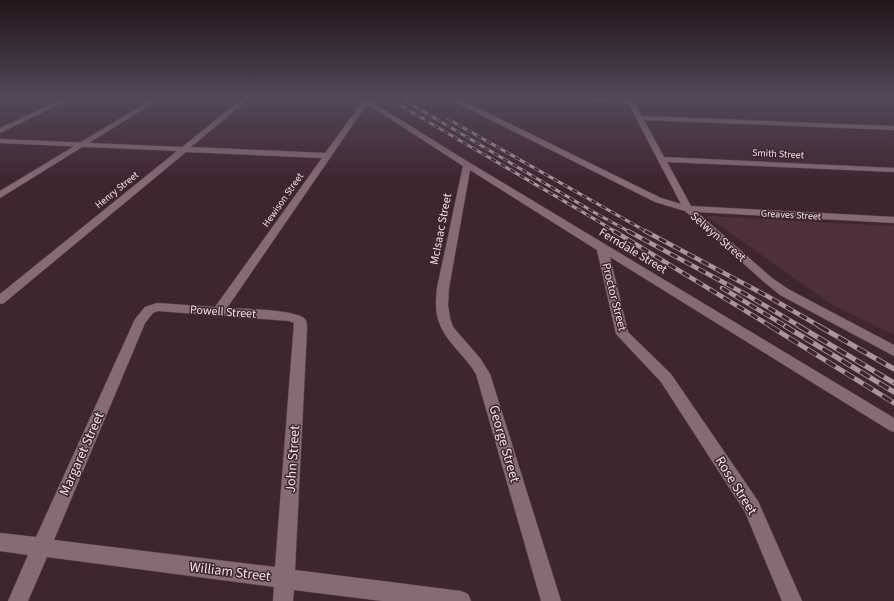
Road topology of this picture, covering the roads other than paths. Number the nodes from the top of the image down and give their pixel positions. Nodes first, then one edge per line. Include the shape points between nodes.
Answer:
1 (14, 125) edge
2 (114, 125) edge
3 (213, 125) edge
4 (347, 125) edge
5 (405, 125) edge
6 (508, 125) edge
7 (643, 125) edge
8 (819, 125) edge
9 (894, 128) edge
10 (0, 132) edge
11 (0, 141) edge
12 (82, 145) junction
13 (184, 149) junction
14 (328, 156) junction
15 (662, 159) junction
16 (467, 164) junction
17 (894, 170) edge
18 (0, 195) edge
19 (688, 209) junction
20 (894, 220) edge
21 (602, 247) junction
22 (442, 298) joint
23 (0, 300) edge
24 (149, 310) joint
25 (218, 312) junction
26 (297, 319) joint
27 (894, 350) edge
28 (666, 378) joint
29 (894, 426) edge
30 (0, 542) edge
31 (41, 548) junction
32 (284, 579) junction
33 (18, 601) edge
34 (283, 601) edge
35 (461, 601) edge
36 (550, 601) edge
37 (792, 601) edge

1 - 10 street
2 - 12 street
3 - 13 street, Henry Street
4 - 14 street, Hewison Street
5 - 16 street, Ferndale Street
6 - 19 street, Selwyn Street via 658,200
7 - 15 street
8 - 9 street
11 - 12 street
12 - 13 street
12 - 18 street
13 - 14 street
13 - 23 street, Henry Street
14 - 25 street, Hewison Street
15 - 17 street, Smith Street
15 - 19 street
16 - 21 street, Ferndale Street
16 - 22 street, McIsaac Street
19 - 20 street, Greaves Street
19 - 27 street, Selwyn Street via 784,292
21 - 28 street, Proctor Street via 622,334
21 - 29 street, Ferndale Street
22 - 36 street, George Street via 442,317 450,334 473,358 483,374
24 - 25 street, Powell Street via 157,307
24 - 31 street, Margaret Street via 139,322
25 - 26 street, Powell Street
26 - 32 street, John Street via 300,321 301,329
28 - 37 street, Rose Street via 752,507
30 - 31 street, William Street
31 - 32 street, William Street
31 - 33 street, Margaret Street
32 - 34 street, John Street
32 - 35 street, William Street

